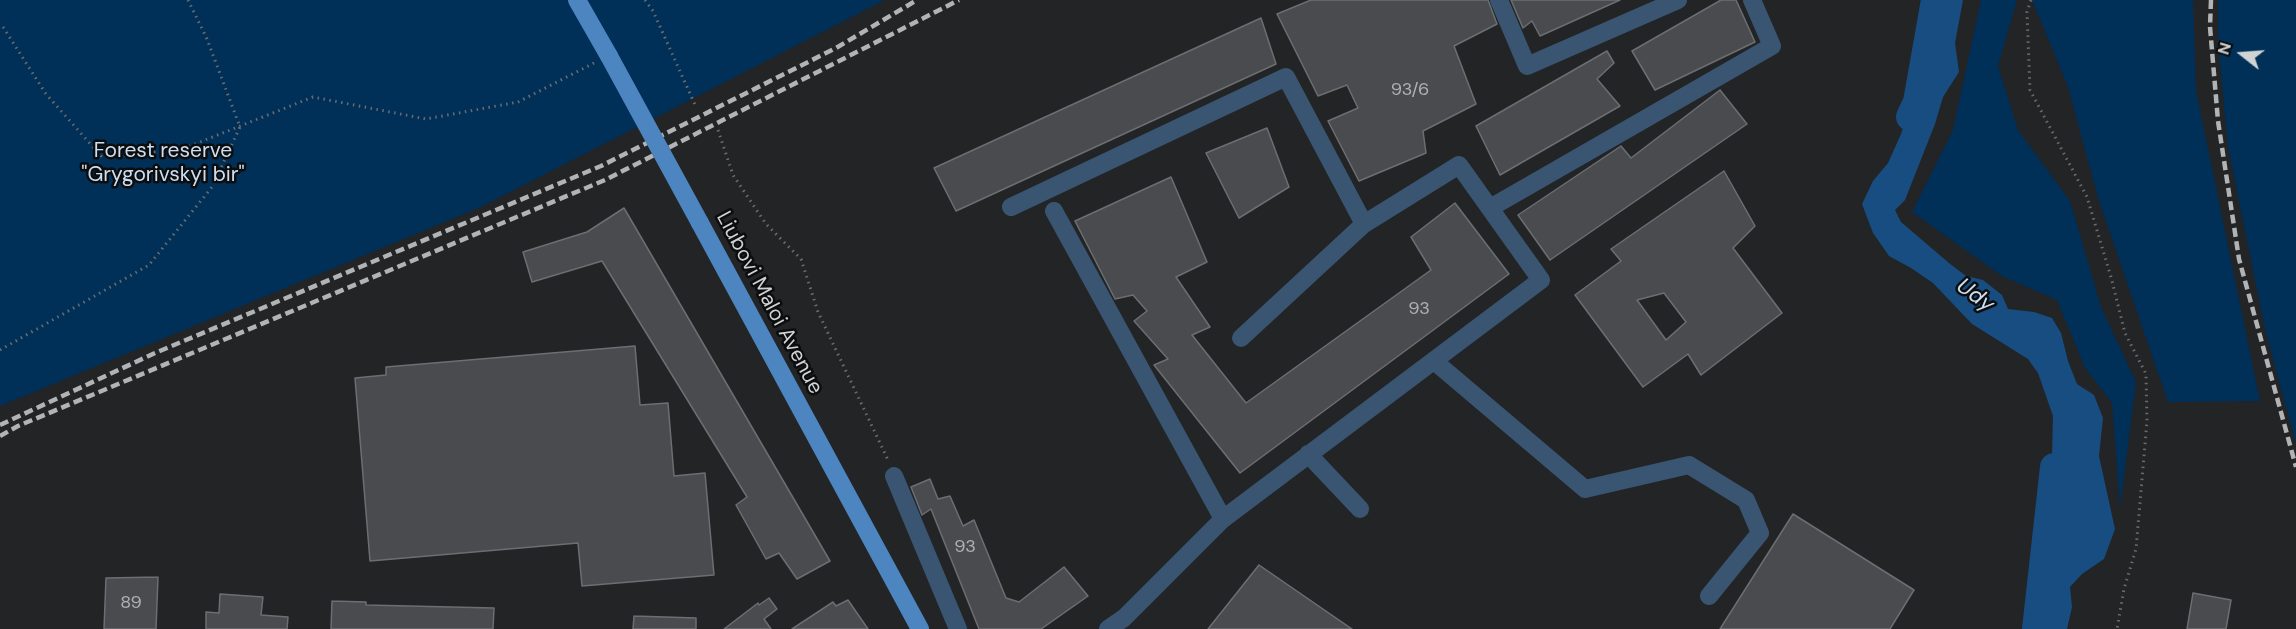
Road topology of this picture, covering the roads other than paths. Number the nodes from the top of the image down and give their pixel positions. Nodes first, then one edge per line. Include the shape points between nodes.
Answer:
1 (577, 0) edge
2 (1499, 0) edge
3 (1678, 0) edge
4 (1752, 0) edge
5 (1011, 207) dead end
6 (1490, 208) junction
7 (1054, 211) dead end
8 (1364, 224) junction
9 (1241, 338) dead end
10 (1434, 361) junction
11 (1308, 454) junction
12 (894, 476) road end
13 (1360, 509) dead end
14 (1223, 519) junction
15 (1709, 596) dead end
16 (920, 629) edge
17 (958, 629) edge
18 (1108, 629) edge

1 - 16 main road, Liubovi Maloi Avenue, bridge
2 - 3 lane via 1527,66
4 - 6 lane via 1772,46
5 - 8 lane via 1286,77
6 - 8 lane via 1459,165
6 - 10 lane via 1541,280
7 - 14 lane
8 - 9 lane
10 - 11 lane
10 - 15 lane via 1585,489 1689,465 1746,500 1760,533
11 - 13 lane
11 - 14 lane
12 - 17 lane
14 - 18 lane via 1125,618

